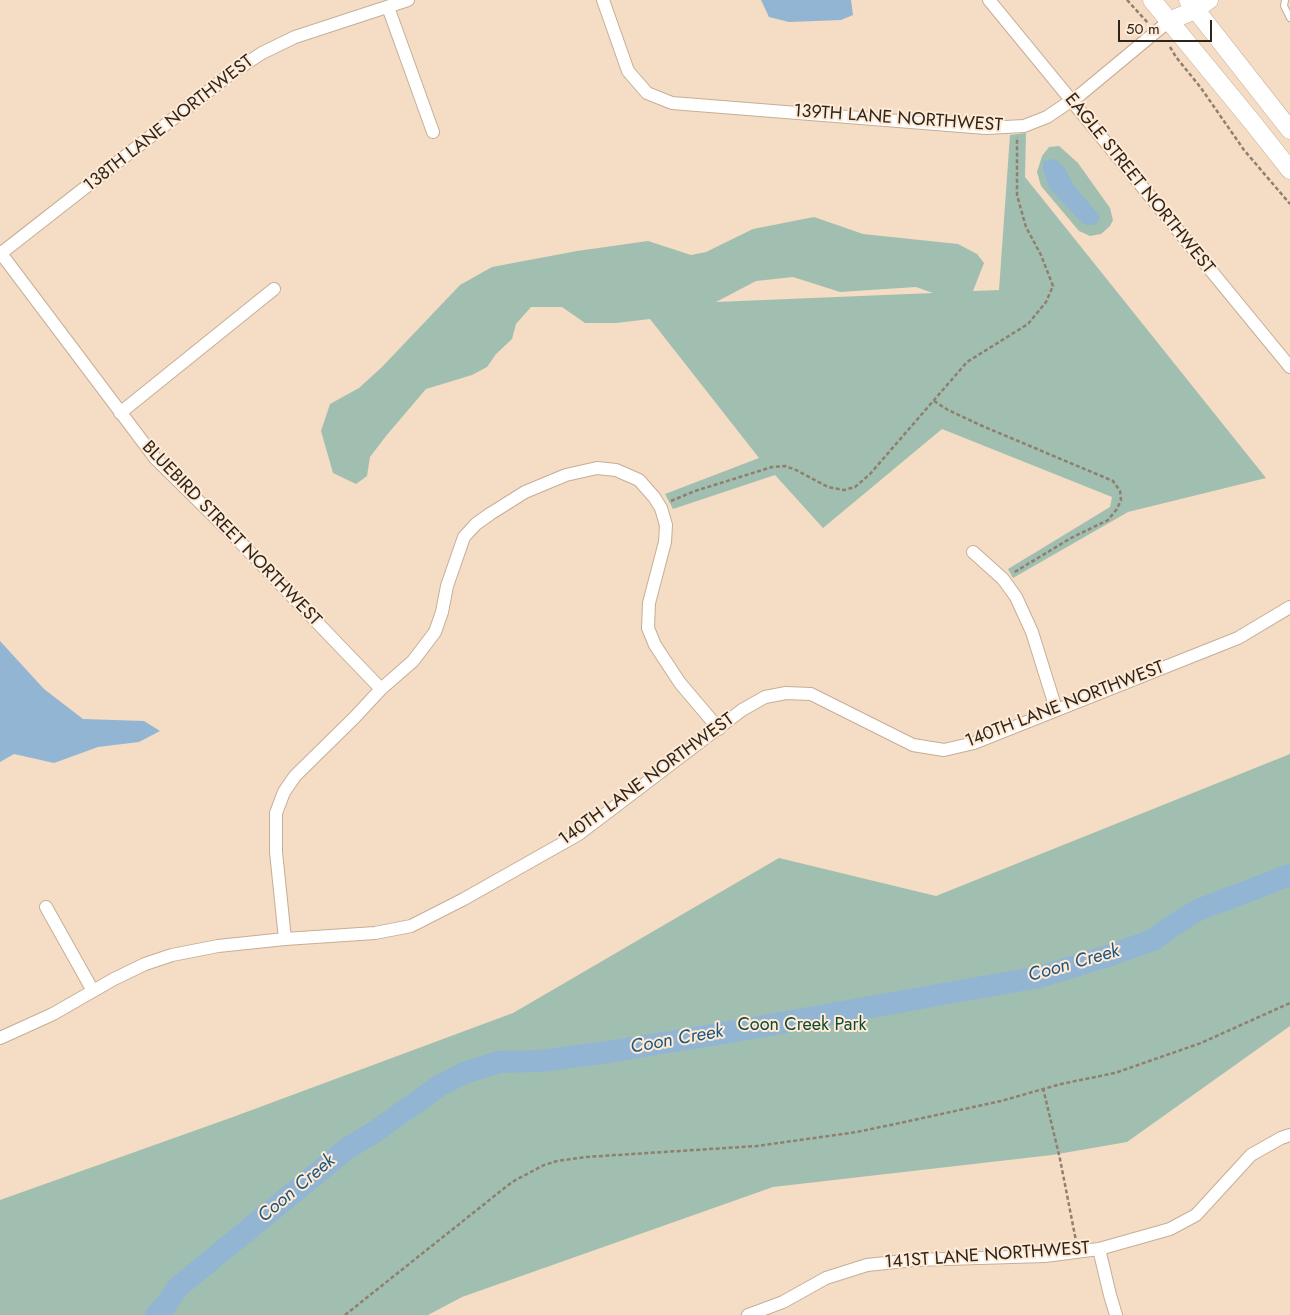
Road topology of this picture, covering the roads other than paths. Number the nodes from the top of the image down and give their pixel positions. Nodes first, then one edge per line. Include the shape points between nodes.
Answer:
1 (408, 0) edge
2 (602, 0) edge
3 (989, 0) edge
4 (1152, 0) edge
5 (1285, 0) edge
6 (1193, 3) edge
7 (388, 7) junction
8 (1290, 18) edge
9 (1170, 20) junction
10 (1071, 101) junction
11 (1290, 130) edge
12 (433, 132) dead end
13 (1290, 170) edge
14 (0, 253) edge
15 (274, 289) dead end
16 (1290, 367) edge
17 (120, 414) junction
18 (973, 552) dead end
19 (1290, 607) edge
20 (381, 689) junction
21 (1056, 709) junction
22 (719, 729) junction
23 (46, 908) dead end
24 (285, 939) junction
25 (93, 991) junction
26 (0, 1038) edge
27 (1290, 1135) edge
28 (1099, 1249) junction
29 (748, 1315) edge
30 (1116, 1315) edge

1 - 7 street, 138TH LANE NORTHWEST
2 - 10 street, 139TH LANE NORTHWEST via 628,72 647,93 672,103 986,128 1024,126 1047,118
3 - 10 street, EAGLE STREET NORTHWEST
4 - 9 main road
5 - 8 lane via 1284,6
6 - 9 main road
6 - 11 main road
7 - 12 street
7 - 14 street, 138TH LANE NORTHWEST via 295,37 232,72
9 - 10 street, 139TH LANE NORTHWEST
9 - 13 main road
10 - 16 street, EAGLE STREET NORTHWEST
14 - 17 street, BLUEBIRD STREET NORTHWEST
15 - 17 street
17 - 20 street, BLUEBIRD STREET NORTHWEST via 155,458
18 - 21 street via 1003,579 1016,597 1026,617
19 - 21 street, 140TH LANE NORTHWEST via 1238,638
20 - 22 street via 413,661 435,632 464,537 476,524 525,492 566,475 598,468 616,470 639,480 658,502 666,525 665,542 649,604 648,628 680,683
20 - 24 street via 295,776 284,792 276,813 276,852
21 - 22 street, 140TH LANE NORTHWEST via 974,743 944,750 913,745 811,694 786,693 765,698 742,710
22 - 24 street, 140TH LANE NORTHWEST via 579,834 411,926
23 - 25 street
24 - 25 street, 140TH LANE NORTHWEST via 172,955 145,964
25 - 26 street, 140TH LANE NORTHWEST
27 - 28 street, 141ST LANE NORTHWEST via 1251,1156 1196,1215 1170,1229
28 - 29 street, 141ST LANE NORTHWEST via 1045,1256 914,1260 867,1265 826,1278 783,1302
28 - 30 street

